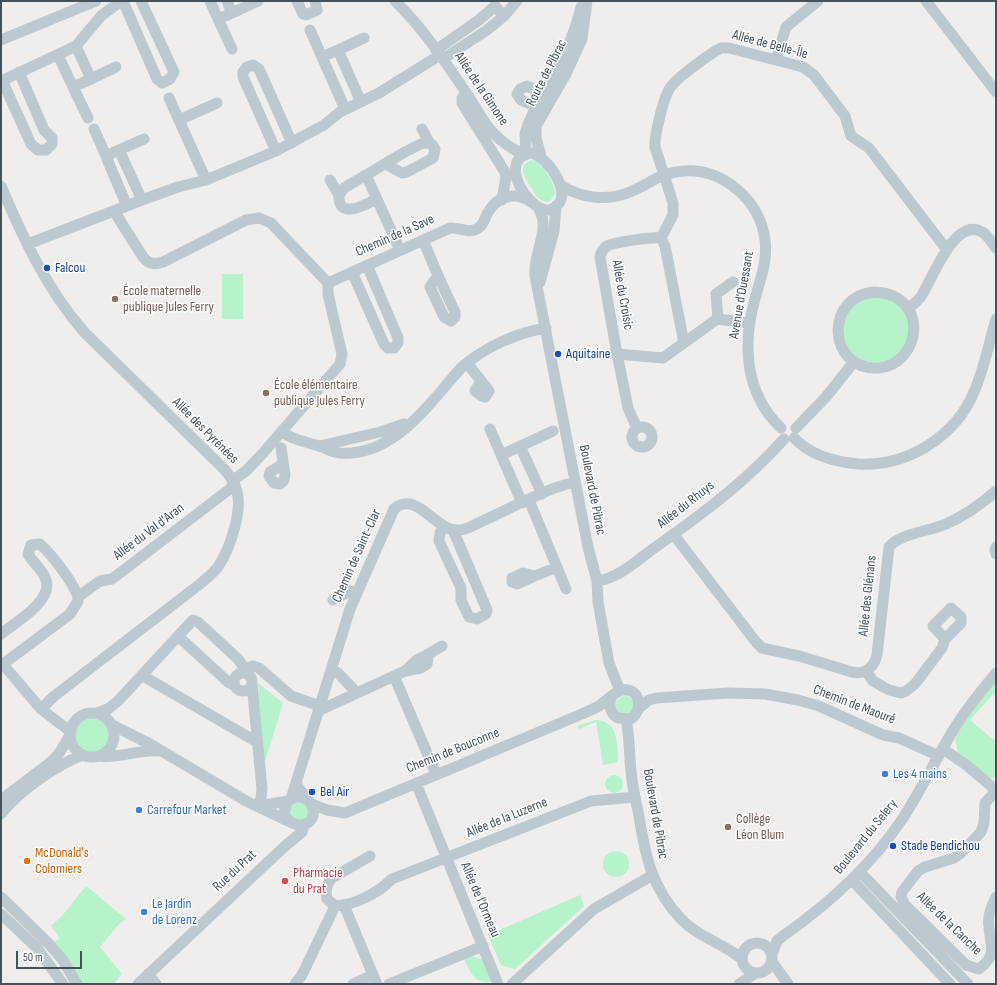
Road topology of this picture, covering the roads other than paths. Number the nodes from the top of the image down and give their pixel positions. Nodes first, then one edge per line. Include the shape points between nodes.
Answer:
1 (96, 1) edge
2 (122, 1) edge
3 (141, 1) edge
4 (210, 1) edge
5 (227, 1) edge
6 (258, 1) edge
7 (297, 1) edge
8 (315, 1) edge
9 (394, 1) edge
10 (517, 1) edge
11 (582, 1) edge
12 (588, 1) edge
13 (818, 1) edge
14 (926, 1) edge
15 (232, 13) junction
16 (218, 19) junction
17 (310, 30) dead end
18 (364, 38) dead end
19 (1, 40) edge
20 (76, 46) junction
21 (163, 49) junction
22 (232, 49) dead end
23 (338, 50) junction
24 (58, 55) junction
25 (440, 55) junction
26 (147, 56) junction
27 (322, 57) junction
28 (776, 60) junction
29 (116, 67) dead end
30 (19, 72) junction
31 (91, 79) junction
32 (2, 80) edge
33 (74, 87) junction
34 (538, 91) dead end
35 (996, 92) edge
36 (466, 93) junction
37 (169, 98) dead end
38 (361, 102) junction
39 (217, 103) dead end
40 (537, 107) junction
41 (345, 110) junction
42 (88, 118) dead end
43 (179, 120) junction
44 (94, 129) dead end
45 (422, 129) dead end
46 (525, 134) junction
47 (144, 139) dead end
48 (292, 143) junction
49 (430, 144) junction
50 (512, 149) junction
51 (119, 150) junction
52 (276, 151) junction
53 (525, 154) junction
54 (541, 156) junction
55 (107, 158) junction
56 (385, 164) junction
57 (366, 175) junction
58 (662, 175) junction
59 (206, 180) junction
60 (330, 180) dead end
61 (560, 185) junction
62 (1, 186) edge
63 (580, 194) junction
64 (339, 195) junction
65 (377, 199) junction
66 (142, 200) junction
67 (502, 200) junction
68 (559, 202) junction
69 (535, 205) junction
70 (127, 206) junction
71 (114, 211) junction
72 (661, 238) junction
73 (423, 240) junction
74 (28, 244) junction
75 (996, 248) edge
76 (400, 250) junction
77 (947, 250) junction
78 (367, 266) junction
79 (352, 272) junction
80 (439, 278) dead end
81 (733, 282) dead end
82 (328, 283) junction
83 (539, 293) junction
84 (909, 308) junction
85 (718, 319) junction
86 (996, 319) edge
87 (749, 323) junction
88 (546, 328) junction
89 (684, 343) junction
90 (617, 354) junction
91 (467, 363) junction
92 (853, 363) junction
93 (481, 381) dead end
94 (637, 428) dead end
95 (490, 429) dead end
96 (553, 431) dead end
97 (287, 435) junction
98 (791, 435) junction
99 (520, 446) junction
100 (281, 448) junction
101 (265, 450) junction
102 (501, 455) junction
103 (283, 464) dead end
104 (575, 482) junction
105 (234, 483) junction
106 (996, 491) edge
107 (542, 494) junction
108 (525, 501) junction
109 (449, 528) junction
110 (674, 535) junction
111 (996, 547) edge
112 (996, 554) edge
113 (557, 567) junction
114 (535, 576) dead end
115 (597, 581) junction
116 (476, 586) junction
117 (566, 589) dead end
118 (356, 592) junction
119 (462, 593) junction
120 (78, 597) junction
121 (333, 600) dead end
122 (1, 634) edge
123 (179, 638) junction
124 (945, 639) dead end
125 (442, 646) dead end
126 (2, 663) edge
127 (331, 670) junction
128 (244, 671) junction
129 (866, 671) junction
130 (996, 673) edge
131 (143, 676) junction
132 (394, 676) junction
133 (252, 684) junction
134 (238, 688) junction
135 (357, 693) junction
136 (616, 693) junction
137 (118, 701) junction
138 (254, 706) junction
139 (319, 708) junction
140 (639, 708) junction
141 (41, 709) junction
142 (97, 713) junction
143 (582, 714) junction
144 (52, 716) junction
145 (614, 716) junction
146 (80, 717) junction
147 (626, 720) junction
148 (111, 724) junction
149 (70, 734) junction
150 (257, 742) junction
151 (160, 751) junction
152 (941, 752) junction
153 (83, 755) junction
154 (97, 756) junction
155 (436, 774) junction
156 (296, 783) junction
157 (416, 783) junction
158 (996, 790) edge
159 (635, 797) junction
160 (1, 800) edge
161 (290, 800) junction
162 (309, 802) junction
163 (257, 806) junction
164 (335, 812) junction
165 (1, 814) edge
166 (289, 822) junction
167 (306, 823) junction
168 (284, 847) junction
169 (370, 856) dead end
170 (446, 858) junction
171 (860, 872) junction
172 (651, 876) junction
173 (852, 880) junction
174 (1, 897) edge
175 (996, 897) edge
176 (340, 906) junction
177 (1, 914) edge
178 (777, 941) junction
179 (762, 944) junction
180 (483, 946) junction
181 (746, 948) junction
182 (730, 950) junction
183 (772, 958) junction
184 (743, 962) junction
185 (760, 972) junction
186 (148, 974) junction
187 (375, 979) edge
188 (785, 980) edge
189 (740, 983) edge
190 (64, 984) edge
191 (77, 984) edge
192 (138, 984) edge
193 (156, 984) edge
194 (295, 984) edge
195 (353, 984) edge
196 (389, 984) edge
197 (498, 984) edge
198 (512, 984) edge
199 (950, 984) edge
200 (968, 984) edge

1 - 19 street
2 - 20 street via 101,16
2 - 26 street
3 - 21 street
4 - 16 street
5 - 15 street
6 - 15 street
7 - 8 street via 306,15 317,10
9 - 25 street, Allée de la Gimone via 412,18
10 - 25 street via 504,16 495,6
11 - 40 street, Route de Pibrac via 565,56
12 - 54 street, Route de Pibrac via 582,39 566,74 536,126
13 - 28 street via 786,27
14 - 35 street
15 - 16 street
16 - 22 street
17 - 27 street
18 - 23 street
20 - 24 street
20 - 31 street
21 - 26 street
21 - 26 street via 174,72 166,81 157,79
23 - 27 street
23 - 38 street
24 - 30 street
24 - 33 street
25 - 36 street, Allée de la Gimone
25 - 38 street
27 - 41 street
28 - 58 street, Allée de Belle-Île via 721,48 672,85 667,93 654,143
28 - 77 street, Allée de Belle-Île via 803,67 814,75 845,116 851,136 869,148
29 - 31 street
30 - 32 street
30 - 32 street via 44,130 52,138 52,144 46,150 38,150 31,144
31 - 33 street
33 - 42 street
34 - 40 street via 527,86 520,89 518,94 521,100
36 - 50 street, Allée de la Gimone via 494,137
36 - 67 street via 462,103 505,172
37 - 43 street
38 - 41 street
39 - 43 street
40 - 46 street, Route de Pibrac
41 - 48 street
43 - 59 street
44 - 55 street
45 - 49 street
46 - 50 street via 522,142
46 - 53 street, Route de Pibrac
47 - 51 street
48 - 52 street
48 - 52 street via 259,69 253,65 249,66 243,72 243,77
49 - 56 street via 424,143
49 - 56 street via 436,149 433,158 409,172 402,172
50 - 53 street, Allée de la Gimone
51 - 55 street
51 - 66 street
52 - 59 street
53 - 54 street, Allée de la Gimone
53 - 69 street, Boulevard de Pibrac via 518,160 514,173
54 - 61 street
55 - 70 street
56 - 57 street
57 - 64 street via 344,188
57 - 65 street
58 - 63 street, Avenue d'Ouessant via 620,195 601,198
58 - 72 street via 674,212
58 - 87 street, Avenue d'Ouessant via 690,171 719,178 737,189 754,208 763,230 765,260
59 - 66 street
60 - 64 street
61 - 63 street, Avenue d'Ouessant
61 - 68 street, Boulevard de Pibrac
62 - 74 street, Allée des Pyrénées
63 - 68 street, Avenue d'Ouessant
64 - 65 street via 341,204 350,210
65 - 76 street
66 - 70 street
67 - 69 street, Chemin de la Save via 514,195
67 - 73 street, Chemin de la Save via 488,214 483,224 475,229 468,231 450,228
68 - 69 street, Avenue d'Ouessant via 547,210
68 - 83 street, Boulevard de Pibrac via 554,231 542,268
69 - 83 street, Boulevard de Pibrac via 544,223 534,266
70 - 71 street
71 - 74 street
71 - 82 street via 144,259 155,264 246,220 263,219 273,225
72 - 89 street
72 - 90 street, Allée du Croisic via 653,237 609,245 600,255
73 - 76 street, Chemin de la Save
73 - 80 street
74 - 105 street, Allée des Pyrénées via 49,286 76,323 224,470
75 - 77 street via 982,232 972,229 960,235
76 - 78 street, Chemin de la Save
77 - 84 street via 922,295
78 - 79 street, Chemin de la Save
78 - 79 street via 398,338 394,348 388,348 384,344
79 - 82 street, Chemin de la Save
81 - 85 street via 716,294
82 - 97 street via 328,294 342,354 341,361
83 - 88 street, Boulevard de Pibrac
84 - 92 street via 913,325 912,341 900,358 890,365 879,368
84 - 92 street via 893,296 882,292 868,293 851,301 840,316 838,329 840,342
85 - 87 street
85 - 89 street
86 - 98 street via 969,402 951,427 927,446 895,460 858,464 823,456 804,446
87 - 98 street, Avenue d'Ouessant via 747,350 753,382 766,409 781,428 789,424
88 - 91 street via 511,336
88 - 104 street, Boulevard de Pibrac
89 - 90 street via 669,355 660,358
90 - 94 street, Allée du Croisic via 628,408
91 - 93 street
91 - 97 street via 418,417 390,430 320,446
92 - 98 street, Allée du Rhuys
95 - 102 street
96 - 99 street
97 - 100 street via 286,445
97 - 101 street, Allée du Val d'Aran
98 - 110 street, Allée du Rhuys via 733,488
99 - 102 street
99 - 107 street
100 - 101 street
100 - 103 street
101 - 105 street, Allée du Val d'Aran
102 - 108 street
104 - 107 street
104 - 115 street, Boulevard de Pibrac
105 - 120 street, Allée du Val d'Aran via 112,579 100,581
105 - 141 street, Allée des Pyrénées via 237,507 235,526 218,567
106 - 129 street, Allée des Glénans via 960,517 936,528 899,539 889,547 877,655 874,664
107 - 108 street
108 - 109 street via 463,529
108 - 113 street
109 - 116 street
109 - 118 street, Chemin de Saint-Clar via 414,505 403,504 396,507 390,515
109 - 119 street via 440,533 439,541
110 - 115 street, Allée du Rhuys via 618,573
110 - 129 street via 762,648 852,672
111 - 112 street
113 - 114 street
113 - 117 street
115 - 136 street, Boulevard de Pibrac via 598,602
116 - 119 street
116 - 119 street via 487,610 486,614 477,619 469,617 461,600
118 - 121 street via 350,591
118 - 127 street, Chemin de Saint-Clar
120 - 122 street via 72,584 43,546 34,544 29,548 28,554 46,579 46,594
120 - 126 street via 76,606 70,614
123 - 128 street via 191,622 196,620 238,659
123 - 131 street
123 - 134 street
124 - 129 street via 942,648 915,684 906,691 895,692 884,687 873,681
125 - 132 street via 425,656 428,660 425,666
126 - 141 street
127 - 135 street via 338,673
127 - 139 street, Chemin de Saint-Clar
128 - 133 street
128 - 134 street via 237,675
128 - 139 street via 253,666 259,668 291,696
130 - 152 street, Boulevard du Selery via 962,716
131 - 137 street
131 - 150 street
132 - 135 street
132 - 155 street
133 - 134 street via 248,690
133 - 138 street
134 - 138 street
135 - 139 street
136 - 140 street via 633,692 638,699
136 - 143 street, Chemin de Bouconne
136 - 145 street via 610,706
137 - 142 street
137 - 148 street via 112,712
138 - 150 street
139 - 156 street, Chemin de Saint-Clar
140 - 147 street via 635,716
140 - 152 street, Chemin de Maouré via 656,698 728,693 765,694 819,706 884,735
141 - 144 street
142 - 146 street
142 - 148 street
143 - 145 street, Chemin de Bouconne via 601,713
143 - 155 street, Chemin de Bouconne
144 - 146 street
144 - 149 street
145 - 147 street
146 - 149 street via 74,723
147 - 159 street, Boulevard de Pibrac via 630,734 631,772
148 - 151 street
148 - 154 street via 113,742 107,751
149 - 153 street via 74,747
149 - 160 street via 52,761
150 - 163 street via 262,794
151 - 154 street via 146,750 107,757
151 - 163 street
152 - 158 street, Chemin de Maouré via 965,764
152 - 171 street, Boulevard du Selery via 902,819
153 - 154 street
153 - 165 street via 51,771
155 - 157 street, Chemin de Bouconne
156 - 161 street, Chemin de Saint-Clar
156 - 162 street
157 - 164 street, Chemin de Bouconne via 345,813
157 - 170 street, Allée de l'Ormeau
158 - 175 street, Allée de la Canche via 985,803 981,832 954,858 918,871 902,892 905,905 966,965 979,969 992,960 994,954 988,926
159 - 170 street, Allée de la Luzerne via 591,801
159 - 172 street, Boulevard de Pibrac via 645,857
161 - 162 street via 299,797
161 - 163 street
161 - 166 street via 284,815
162 - 164 street, Chemin de Bouconne
162 - 167 street via 313,816
163 - 166 street
164 - 167 street, Chemin de Bouconne
166 - 167 street via 298,826
166 - 168 street
167 - 168 street, Rue du Prat via 302,832
168 - 186 street, Rue du Prat
169 - 176 street via 330,881 326,889 327,899
170 - 176 street, Allée de la Luzerne via 392,879 382,889
170 - 180 street, Allée de l'Ormeau
171 - 173 street, Boulevard du Selery
171 - 200 street
172 - 182 street, Boulevard de Pibrac via 680,919 706,938
172 - 198 street via 594,909
173 - 178 street, Boulevard du Selery via 817,912
173 - 199 street
174 - 191 street via 49,944 62,959
176 - 187 street
176 - 194 street
177 - 190 street via 37,948
178 - 179 street, Boulevard du Selery
178 - 183 street
179 - 181 street via 753,944
179 - 183 street via 770,950
180 - 196 street
180 - 197 street, Allée de l'Ormeau
181 - 182 street
181 - 184 street
182 - 184 street, Boulevard de Pibrac
183 - 185 street
183 - 188 street
184 - 185 street via 747,970
184 - 189 street
185 - 188 street via 774,973
185 - 189 street
186 - 192 street, Rue du Prat
186 - 193 street
187 - 195 street

